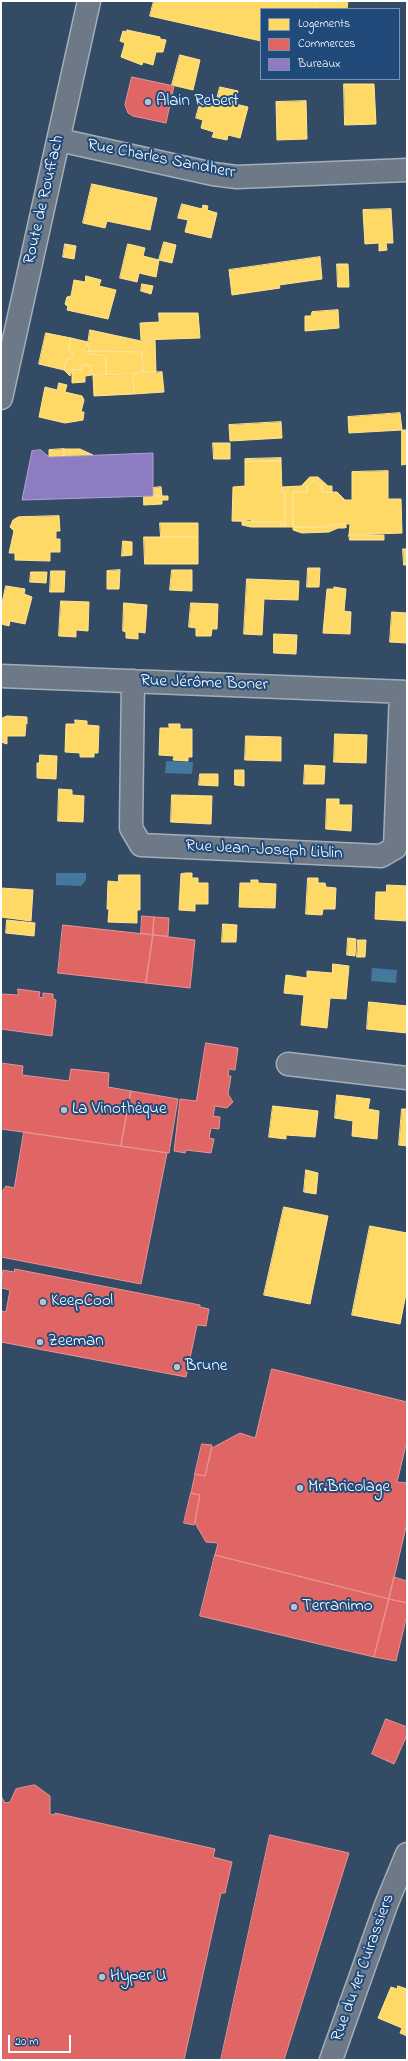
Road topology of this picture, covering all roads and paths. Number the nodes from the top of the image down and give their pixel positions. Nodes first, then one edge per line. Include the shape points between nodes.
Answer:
1 (89, 1) edge
2 (59, 140) junction
3 (407, 170) edge
4 (1, 398) edge
5 (1, 676) edge
6 (133, 681) junction
7 (404, 692) edge
8 (288, 1064) dead end
9 (407, 1078) edge
10 (407, 1854) edge
11 (331, 2060) edge

1 - 2 street, Route de Rouffach
2 - 3 street, Rue Charles Sandherr via 237,177
2 - 4 street, Route de Rouffach
5 - 6 street, Rue Jérôme Boner
6 - 7 street, Rue Jérôme Boner
6 - 7 street, Rue Jean-Joseph Liblin via 131,828 142,845 381,856 395,848
8 - 9 street
10 - 11 street, Rue du 1er Cuirassiers via 386,1905

